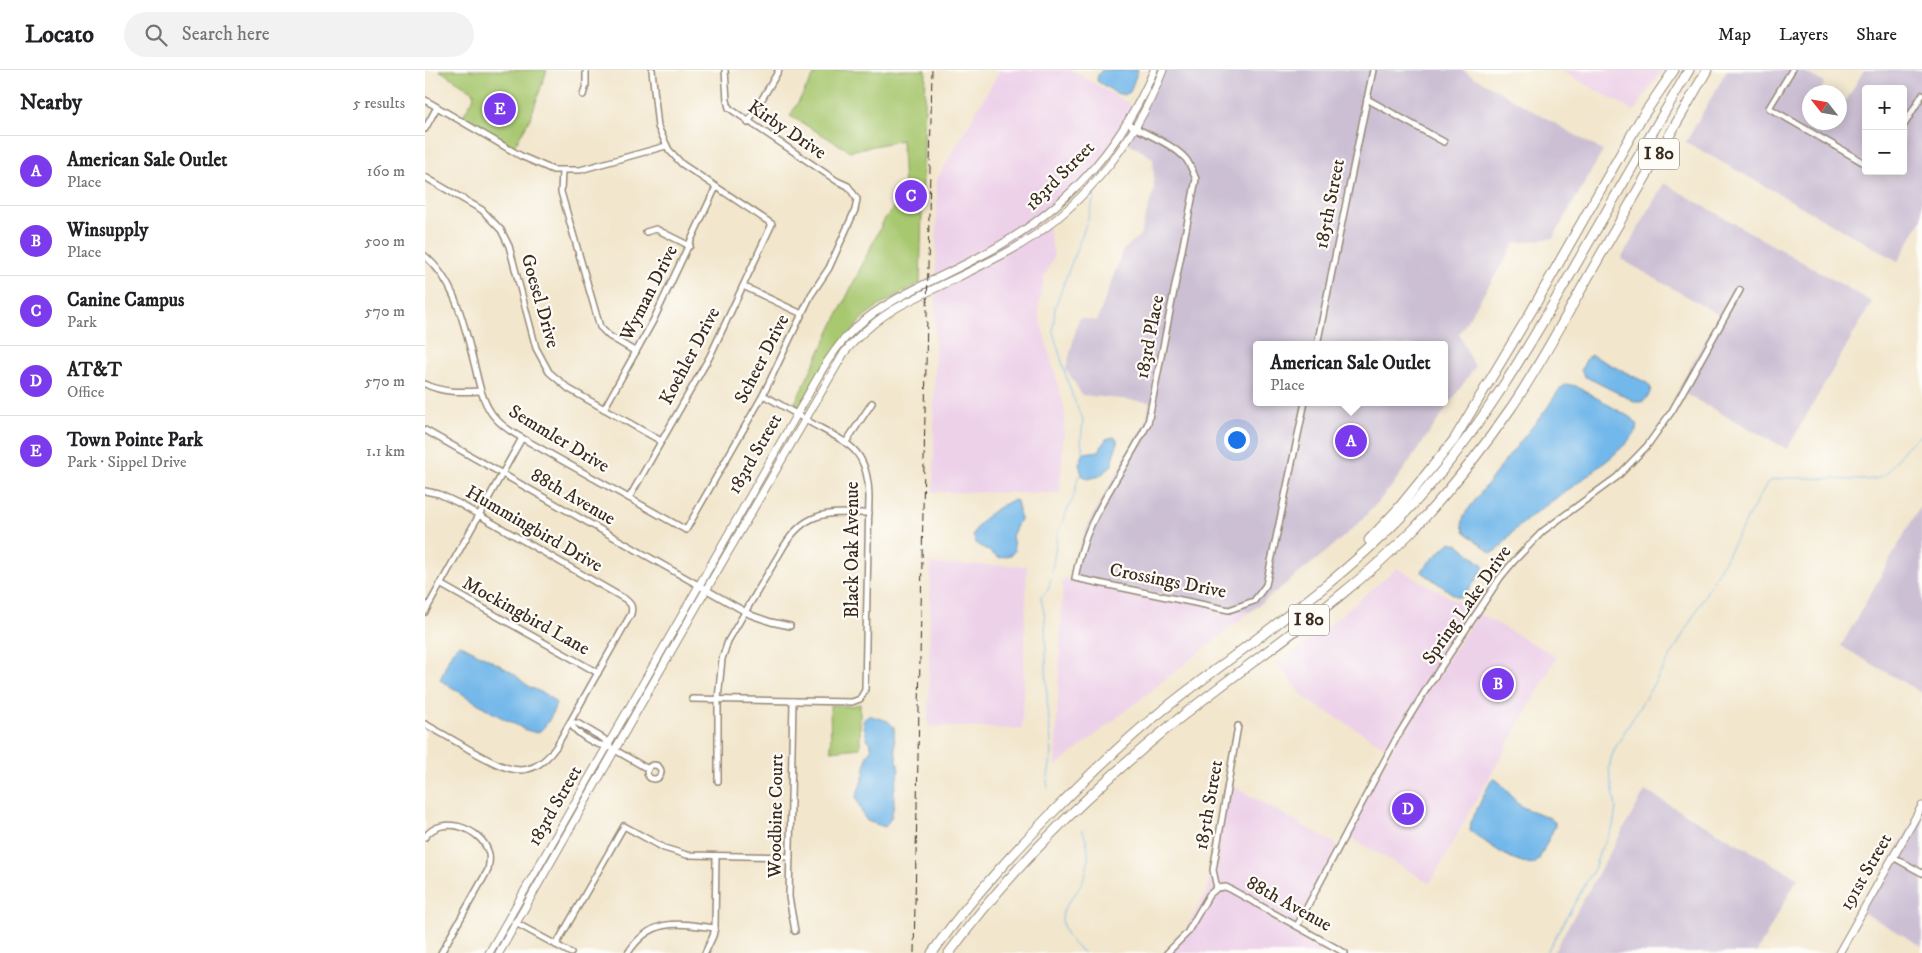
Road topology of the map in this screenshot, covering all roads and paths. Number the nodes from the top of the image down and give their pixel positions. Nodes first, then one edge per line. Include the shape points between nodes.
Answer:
1 (586, 70) edge
2 (652, 70) edge
3 (725, 70) edge
4 (779, 70) edge
5 (1154, 70) edge
6 (1163, 70) edge
7 (1373, 70) edge
8 (1674, 70) edge
9 (1689, 70) edge
10 (1707, 70) edge
11 (1792, 70) edge
12 (583, 95) dead end
13 (1922, 95) edge
14 (1367, 99) junction
15 (425, 100) edge
16 (437, 108) junction
17 (1907, 120) edge
18 (748, 123) junction
19 (1127, 123) junction
20 (1134, 128) junction
21 (425, 129) edge
22 (1444, 142) dead end
23 (666, 146) junction
24 (1862, 162) edge
25 (562, 171) junction
26 (425, 177) edge
27 (716, 187) junction
28 (857, 199) joint
29 (646, 232) dead end
30 (689, 246) junction
31 (425, 256) edge
32 (743, 286) junction
33 (1740, 290) dead end
34 (802, 314) junction
35 (1318, 341) edge
36 (636, 352) junction
37 (425, 384) edge
38 (481, 391) junction
39 (763, 395) junction
40 (872, 403) dead end
41 (1304, 406) edge
42 (604, 409) junction
43 (797, 414) junction
44 (805, 419) junction
45 (425, 430) edge
46 (522, 438) junction
47 (661, 441) junction
48 (846, 442) junction
49 (502, 473) junction
50 (425, 491) edge
51 (629, 498) junction
52 (869, 513) junction
53 (479, 515) junction
54 (686, 530) joint
55 (1075, 578) joint
56 (1334, 578) junction
57 (440, 584) junction
58 (699, 586) junction
59 (706, 590) junction
60 (425, 612) edge
61 (746, 612) junction
62 (790, 626) dead end
63 (598, 673) junction
64 (692, 699) dead end
65 (718, 699) junction
66 (793, 701) junction
67 (569, 723) junction
68 (425, 724) edge
69 (1238, 726) dead end
70 (608, 746) junction
71 (615, 750) junction
72 (649, 769) dead end
73 (718, 781) dead end
74 (1922, 806) edge
75 (425, 837) edge
76 (716, 857) junction
77 (790, 857) junction
78 (1893, 857) junction
79 (1922, 873) edge
80 (1217, 888) junction
81 (508, 919) junction
82 (516, 924) junction
83 (1297, 926) junction
84 (715, 928) junction
85 (795, 931) dead end
86 (556, 945) junction
87 (441, 953) edge
88 (489, 953) edge
89 (499, 953) edge
90 (571, 953) edge
91 (628, 953) edge
92 (705, 953) edge
93 (931, 953) edge
94 (949, 953) edge
95 (1167, 953) edge
96 (1345, 953) edge
97 (1839, 953) edge

1 - 12 street via 587,85
2 - 23 street via 656,120
3 - 18 street, Kirby Drive via 729,108
4 - 18 street
5 - 19 street, 183rd Street
6 - 20 street, 183rd Street
7 - 14 street, 185th Street
8 - 56 highway via 1640,120 1454,440 1397,510
9 - 56 highway, I 80 via 1497,398 1403,516
10 - 94 highway, I 80 via 1552,340 1511,407 1473,460 1415,527 1371,570 1176,721 1112,775 1001,887
11 - 24 street via 1769,108
13 - 17 street
14 - 22 street
14 - 35 street, 185th Street
15 - 16 street
16 - 21 street
16 - 25 street via 521,156 541,166
18 - 28 street, Kirby Drive via 849,186
19 - 20 street, 183rd Place
19 - 43 street, 183rd Street via 1095,168 1042,219 1005,244 898,296 853,330 829,360
20 - 44 street, 183rd Street via 1093,182 1062,214 1029,240 907,302 871,325 844,353
20 - 55 street, 183rd Place via 1171,146 1187,159 1196,179 1147,423 1138,445 1093,519
23 - 25 street via 587,168
23 - 27 street via 682,164
25 - 36 street via 561,192 600,327
26 - 42 street, Goesel Drive via 482,210 495,223 509,246 536,348 545,366 562,384
27 - 30 street, Wyman Drive
27 - 32 street, Koehler Drive via 771,224
28 - 34 street, Scheer Drive via 829,268
29 - 30 street via 656,230
30 - 36 street, Wyman Drive
31 - 38 street, Semmler Drive via 450,288
32 - 34 street
32 - 47 street, Koehler Drive via 709,356
33 - 83 street, Spring Lake Drive via 1672,411 1647,446 1617,477 1543,531 1500,578 1397,737
34 - 39 street, Scheer Drive
36 - 42 street, Wyman Drive
37 - 38 street via 434,389 455,392
38 - 46 street, Semmler Drive via 493,415
39 - 43 street, Black Oak Avenue
39 - 54 street, Scheer Drive
40 - 48 street
41 - 55 street, Crossings Drive via 1267,585 1254,601 1229,610
42 - 47 street, Goesel Drive
43 - 44 street, Black Oak Avenue
43 - 58 street, 183rd Street
44 - 48 street, Black Oak Avenue
44 - 59 street, 183rd Street
45 - 49 street, 88th Avenue
46 - 49 street
46 - 51 street, Semmler Drive
47 - 51 street, Koehler Drive
48 - 52 street, Black Oak Avenue via 859,455 868,473
49 - 53 street
49 - 58 street, 88th Avenue
50 - 53 street, Hummingbird Drive via 445,496
51 - 54 street, Semmler Drive
52 - 61 street via 826,513 800,525
52 - 66 street, Black Oak Avenue via 864,693 860,700 852,702
53 - 57 street
53 - 63 street, Hummingbird Drive via 631,604 631,614
56 - 93 highway, I 80 via 1100,763 1008,859
57 - 60 street
57 - 63 street, Mockingbird Lane
58 - 59 street, 88th Avenue
58 - 70 street, 183rd Street
59 - 61 street, 88th Avenue
59 - 71 street, 183rd Street
61 - 62 street, 88th Avenue via 762,620
61 - 65 street via 725,650
63 - 67 street
64 - 65 street
65 - 66 street
65 - 73 street
66 - 77 street, Woodbine Court
67 - 68 street via 545,760 521,770 501,766
67 - 70 street via 577,723 604,739
69 - 80 street, 185th Street via 1213,870
70 - 71 street
70 - 81 street, 183rd Street
71 - 72 street
71 - 82 street, 183rd Street
74 - 78 street, 191st Street
75 - 87 street via 434,828 457,825 479,838 490,858
76 - 77 street
76 - 84 street
76 - 86 street via 695,856 664,848 624,826
77 - 85 street, Woodbine Court via 789,897
78 - 79 street
78 - 97 street, 191st Street
80 - 83 street, 88th Avenue via 1233,890
80 - 95 street via 1209,895 1187,933
81 - 82 street
81 - 88 street, 183rd Street
82 - 86 street
82 - 89 street, 183rd Street
83 - 96 street, 88th Avenue
84 - 91 street via 669,923 646,933
84 - 92 street
86 - 90 street

